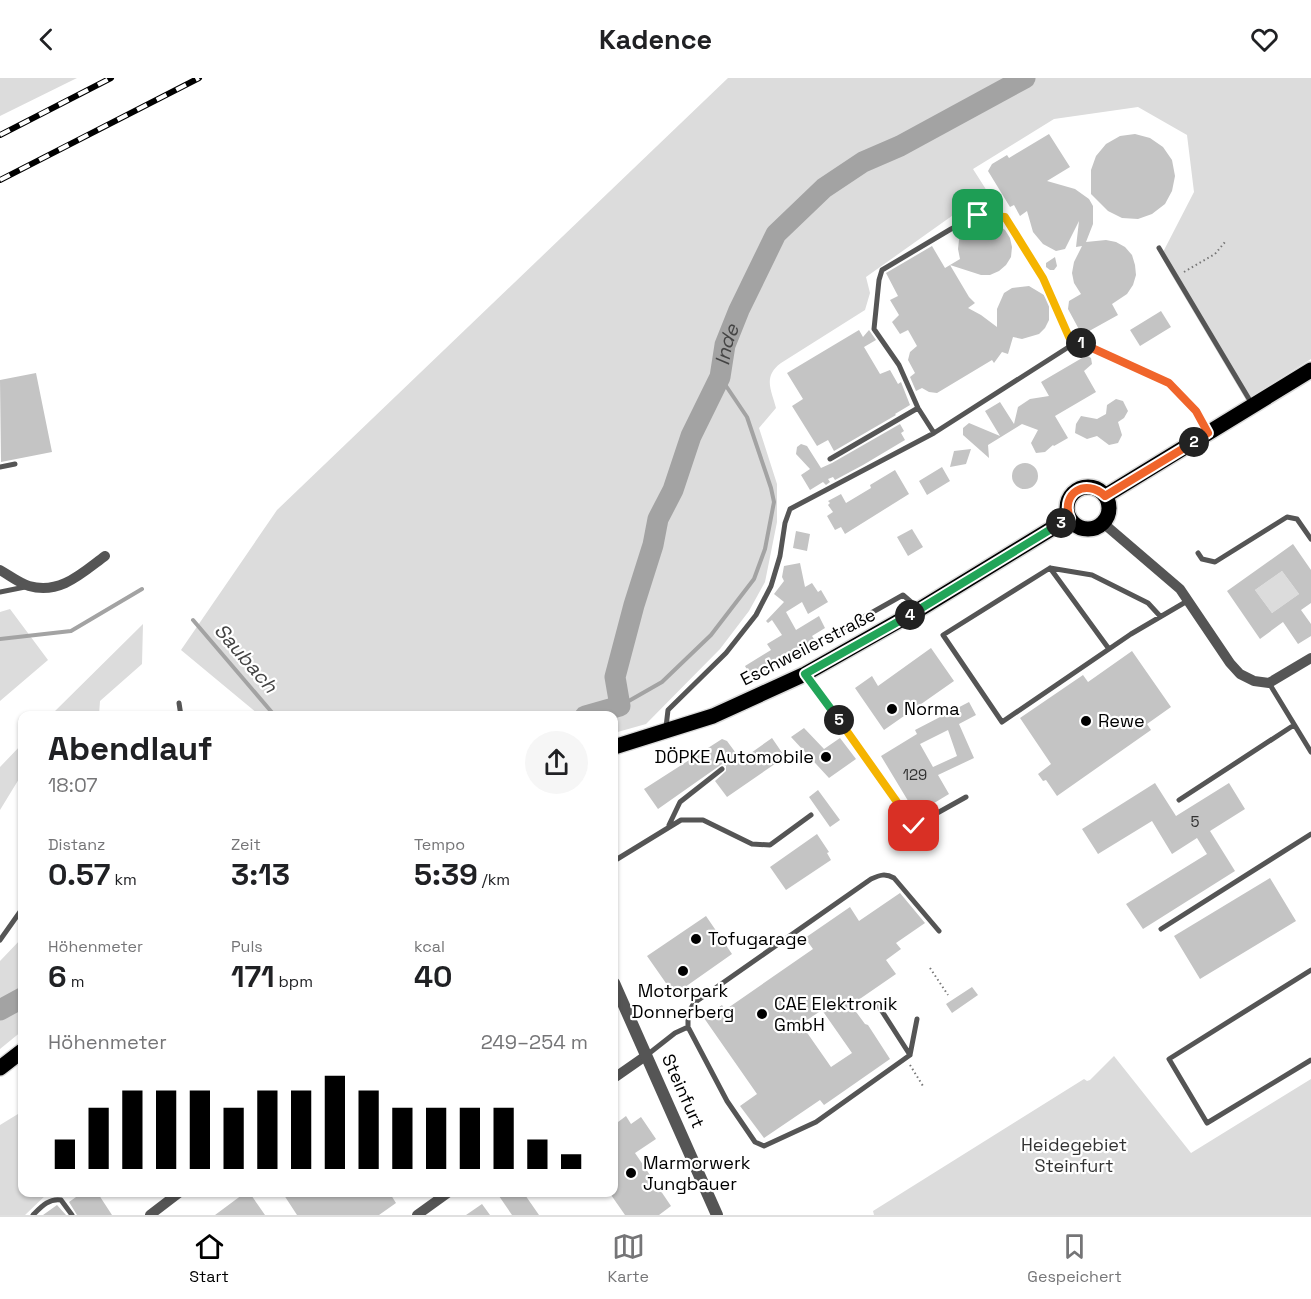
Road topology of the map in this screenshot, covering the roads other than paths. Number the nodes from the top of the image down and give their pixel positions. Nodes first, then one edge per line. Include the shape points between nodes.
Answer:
1 (1159, 248) dead end
2 (1077, 341) junction
3 (1311, 370) edge
4 (1253, 405) junction
5 (918, 408) junction
6 (934, 432) junction
7 (1208, 433) junction
8 (830, 459) dead end
9 (15, 464) dead end
10 (0, 467) edge
11 (1105, 496) junction
12 (1070, 518) junction
13 (1103, 523) junction
14 (1311, 539) edge
15 (1198, 553) dead end
16 (105, 556) dead end
17 (1050, 568) junction
18 (0, 570) edge
19 (28, 586) junction
20 (0, 592) edge
21 (1189, 600) junction
22 (920, 609) junction
23 (1160, 616) junction
24 (832, 635) dead end
25 (1108, 649) junction
26 (1311, 658) edge
27 (805, 674) junction
28 (1269, 683) junction
29 (179, 703) dead end
30 (180, 711) edge
31 (1294, 725) junction
32 (665, 732) junction
33 (618, 746) edge
34 (1311, 752) edge
35 (722, 769) dead end
36 (966, 797) dead end
37 (1179, 800) dead end
38 (811, 815) dead end
39 (668, 827) junction
40 (1311, 834) edge
41 (618, 858) edge
42 (18, 915) edge
43 (1161, 929) dead end
44 (939, 931) dead end
45 (0, 940) edge
46 (1310, 973) edge
47 (618, 992) edge
48 (878, 1005) dead end
49 (917, 1019) dead end
50 (688, 1027) junction
51 (18, 1054) edge
52 (647, 1055) junction
53 (908, 1056) junction
54 (1311, 1060) edge
55 (0, 1068) edge
56 (618, 1075) edge
57 (173, 1197) edge
58 (442, 1197) edge
59 (33, 1215) edge
60 (72, 1215) edge
61 (150, 1215) edge
62 (417, 1215) edge
63 (717, 1215) edge

1 - 4 lane
2 - 5 lane via 1069,337 1043,278 1005,217 978,215 882,270 874,329 898,365
2 - 6 lane
2 - 7 lane via 1169,383 1196,411
3 - 4 main road
4 - 7 main road
5 - 6 lane
5 - 8 lane
6 - 32 lane via 790,509 771,586 756,615 726,653 668,710
7 - 11 main road
9 - 10 lane
11 - 12 main road via 1094,488 1075,492 1068,504
11 - 13 main road via 1109,507
12 - 13 main road via 1084,529
12 - 22 main road, Eschweilerstraße
13 - 21 street
14 - 15 lane via 1296,519 1287,517 1215,562 1202,559
16 - 19 street via 68,584
17 - 23 lane via 1092,574 1148,603
17 - 25 lane
17 - 25 lane via 943,634 1002,722
18 - 19 street
19 - 20 lane
21 - 23 lane
21 - 28 street via 1240,674
22 - 24 lane via 903,595
22 - 27 main road, Eschweilerstraße
23 - 25 lane
26 - 28 street
27 - 32 main road, Eschweilerstraße via 713,716
27 - 36 lane via 914,826
28 - 31 lane
29 - 30 lane
31 - 34 lane
31 - 37 lane
32 - 33 main road, Eschweilerstraße
35 - 39 lane via 680,802
38 - 39 lane via 770,845 752,844 703,820 681,820
39 - 41 lane
40 - 43 lane
42 - 45 lane
44 - 50 lane via 894,878 881,875 694,1003 688,1013
46 - 54 lane via 1169,1059 1207,1123
47 - 52 street, Steinfurt
48 - 53 lane
49 - 53 lane
50 - 52 lane
50 - 53 lane via 727,1101 755,1142 764,1146 816,1122
51 - 55 main road
52 - 56 street
52 - 63 street, Steinfurt
57 - 61 street
58 - 62 street
59 - 60 lane via 44,1204 57,1199

